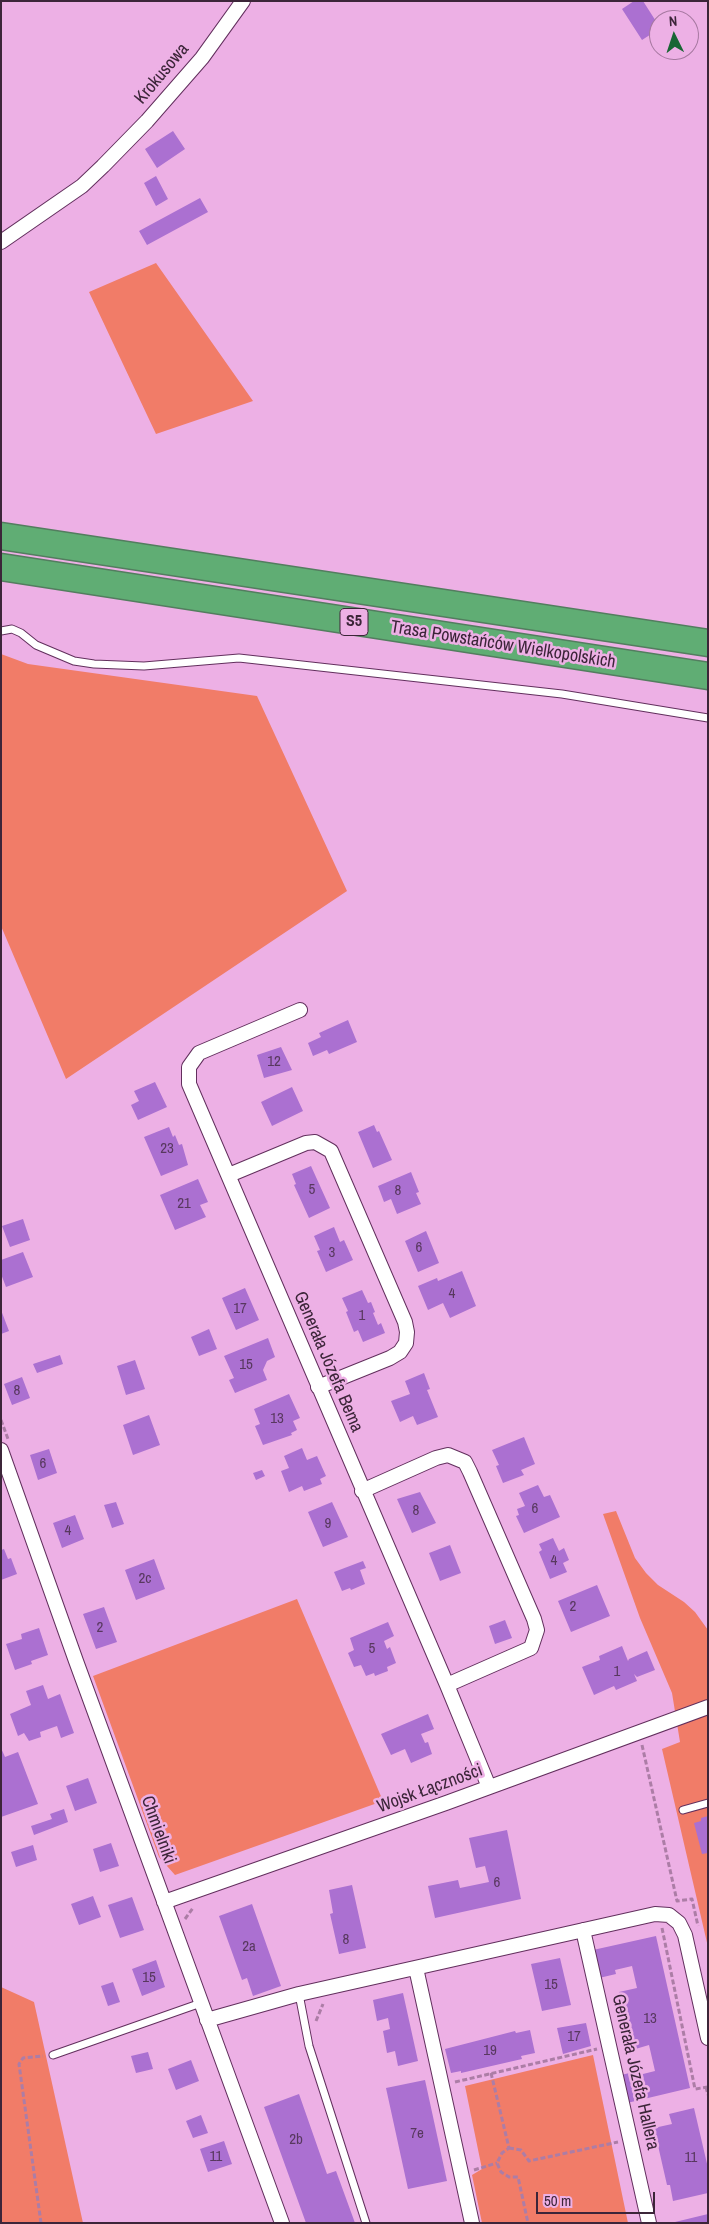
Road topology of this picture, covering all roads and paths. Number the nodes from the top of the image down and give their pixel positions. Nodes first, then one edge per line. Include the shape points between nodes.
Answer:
1 (244, 1) edge
2 (1, 242) edge
3 (1, 536) edge
4 (1, 567) edge
5 (1, 631) edge
6 (708, 644) edge
7 (708, 676) edge
8 (708, 718) edge
9 (300, 1010) dead end
10 (229, 1175) junction
11 (318, 1387) junction
12 (1, 1450) edge
13 (362, 1491) junction
14 (448, 1685) junction
15 (708, 1707) edge
16 (642, 1745) dead end
17 (476, 1755) junction
18 (456, 1785) dead end
19 (489, 1787) junction
20 (708, 1803) edge
21 (684, 1810) dead end
22 (164, 1902) junction
23 (657, 1925) dead end
24 (698, 1927) dead end
25 (583, 1930) junction
26 (416, 1968) junction
27 (298, 1994) junction
28 (324, 2002) dead end
29 (201, 2003) junction
30 (207, 2020) junction
31 (316, 2029) dead end
32 (708, 2038) edge
33 (600, 2049) dead end
34 (53, 2055) joint
35 (491, 2074) junction
36 (442, 2085) junction
37 (707, 2087) edge
38 (708, 2095) edge
39 (631, 2140) junction
40 (614, 2143) dead end
41 (509, 2148) junction
42 (497, 2163) junction
43 (462, 2173) junction
44 (41, 2223) edge
45 (282, 2223) edge
46 (366, 2223) edge
47 (472, 2223) edge
48 (528, 2223) edge
49 (649, 2223) edge

1 - 2 street, Krokusowa via 202,58 103,166 82,186
3 - 6 highway, Trasa Powstańców Wielkopolskich / S5
4 - 7 highway, Trasa Powstańców Wielkopolskich / S5
5 - 8 lane via 21,633 36,645 74,661 94,664 144,666 239,658 562,694
9 - 10 street, Generała Józefa Bema via 199,1053 189,1067 188,1084
10 - 11 street, Generała Józefa Bema
10 - 11 street via 306,1143 315,1142 331,1151 404,1322 406,1342 400,1352
11 - 13 street, Generała Józefa Bema
12 - 22 street, Chmielniki
13 - 14 street, Generała Józefa Bema
13 - 14 street via 448,1455 465,1462 470,1472 537,1630 531,1648
14 - 17 street, Generała Józefa Bema
15 - 19 street, Wojsk Łączności
16 - 24 path via 677,1901 692,1899
17 - 18 path via 467,1759 465,1778
17 - 19 street, Generała Józefa Bema
19 - 22 street, Wojsk Łączności
20 - 21 lane
22 - 29 street, Chmielniki
23 - 37 path via 662,1928 695,2089
25 - 26 street
25 - 32 street via 655,1914 669,1915 679,1923 685,1935
25 - 39 street, Generała Józefa Hallera
26 - 27 street
26 - 36 street
27 - 30 street
27 - 46 lane via 310,2046
28 - 31 path via 317,2015
29 - 30 street, Chmielniki
29 - 34 lane
30 - 45 street, Chmielniki
33 - 35 path
34 - 44 path via 23,2058 19,2064
35 - 36 path
35 - 41 path
36 - 43 street
37 - 38 path
39 - 40 path
39 - 41 path via 529,2161 521,2150
39 - 49 street, Generała Józefa Hallera
41 - 42 path
42 - 43 path
42 - 48 path via 501,2172 509,2177 518,2176
43 - 47 street

